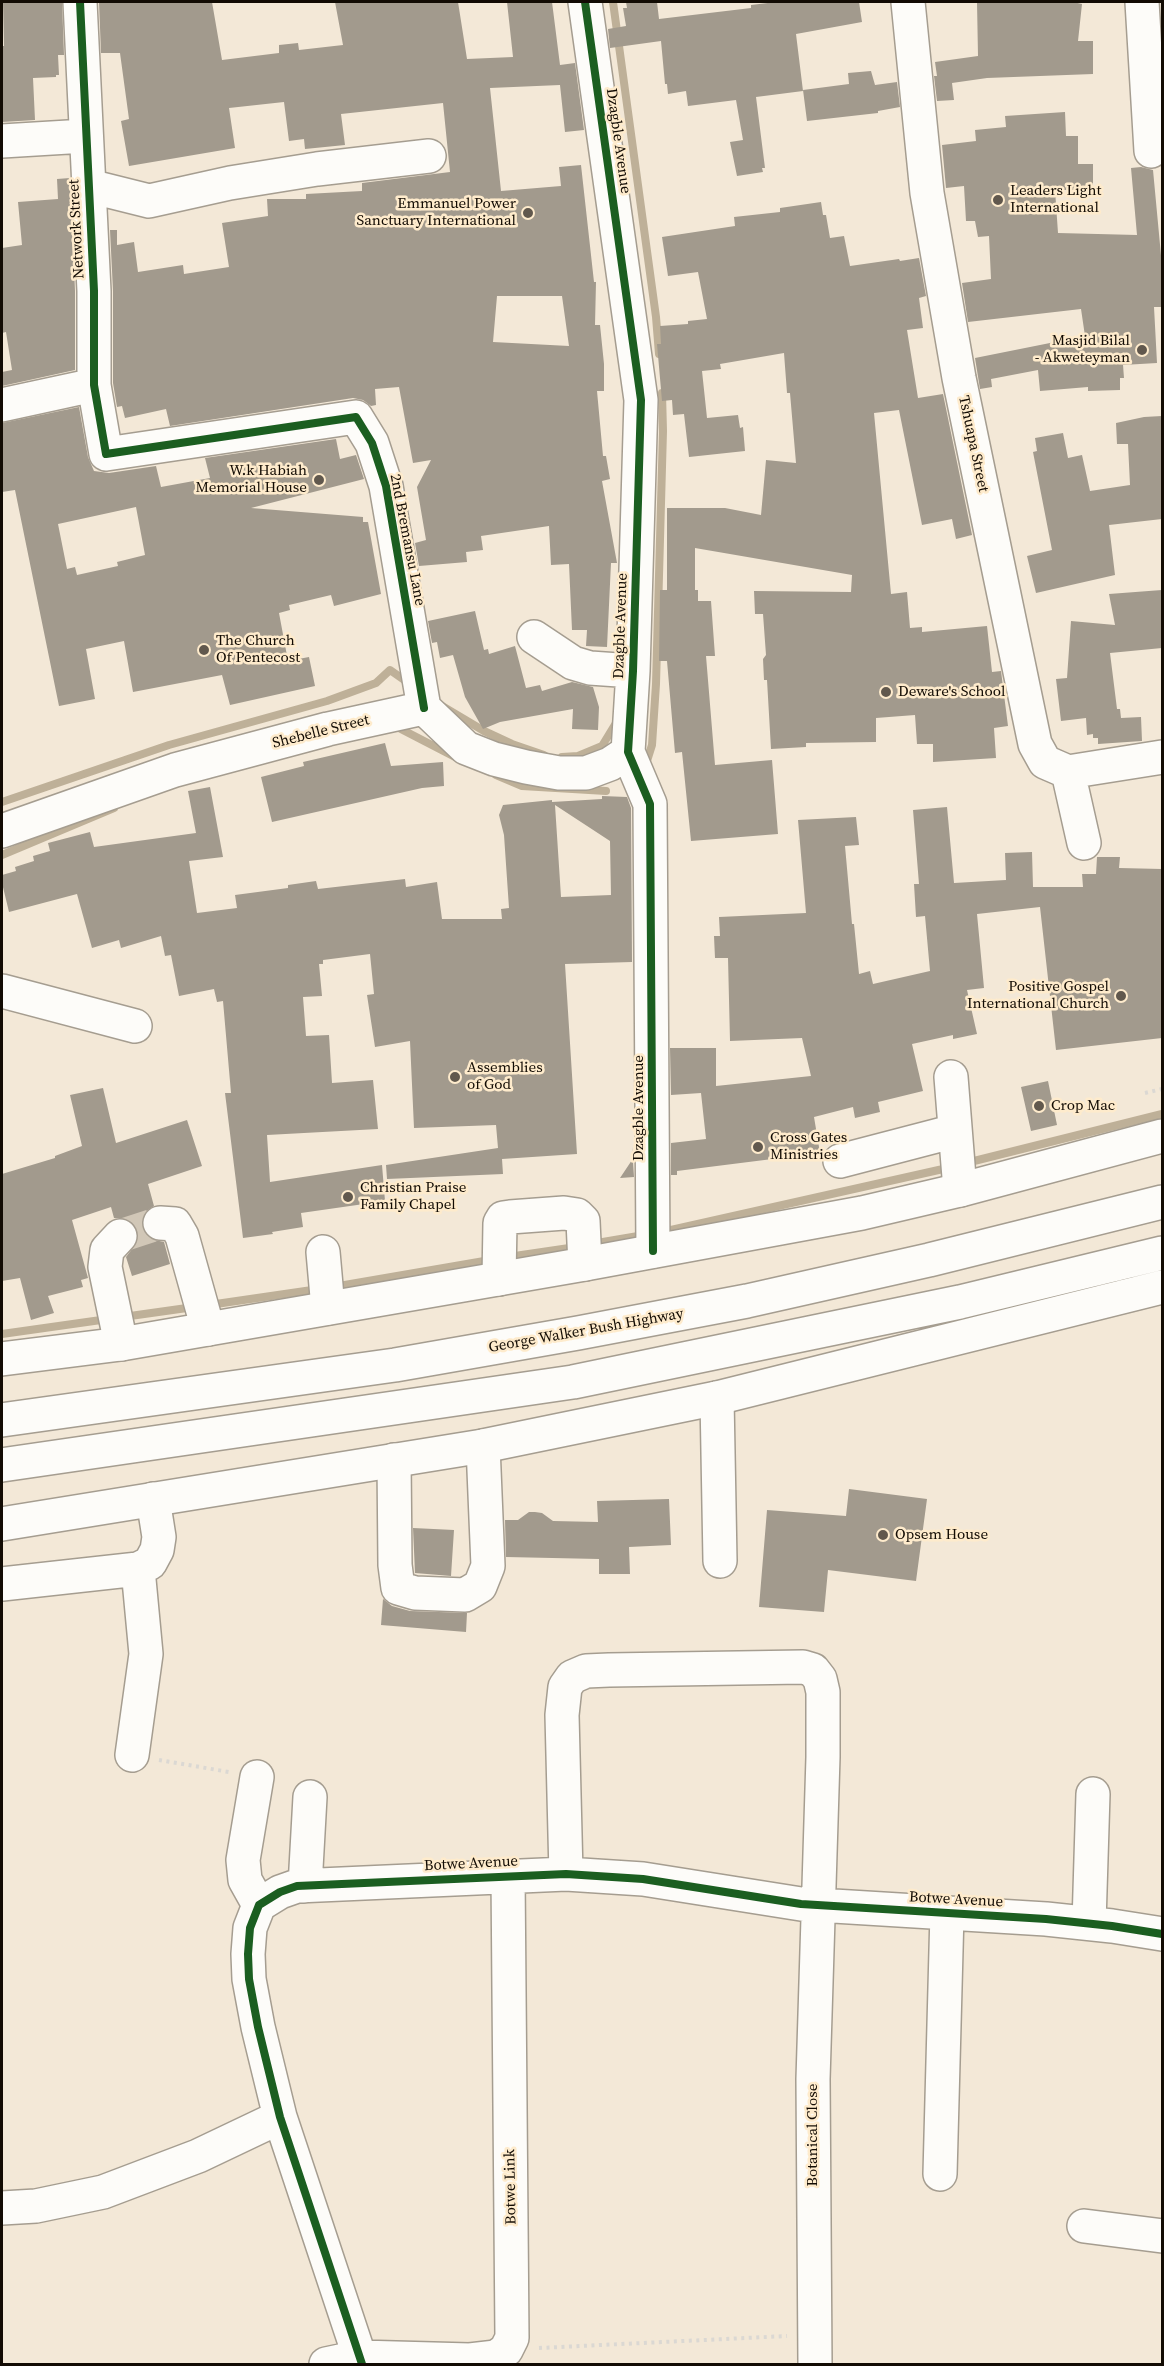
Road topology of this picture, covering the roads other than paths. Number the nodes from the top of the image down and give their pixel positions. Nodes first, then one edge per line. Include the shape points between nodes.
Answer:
1 (80, 2) edge
2 (585, 2) edge
3 (908, 2) edge
4 (1142, 2) edge
5 (85, 136) junction
6 (2, 141) edge
7 (1151, 151) dead end
8 (429, 156) dead end
9 (89, 186) junction
10 (94, 385) junction
11 (2, 405) edge
12 (106, 454) joint
13 (534, 637) dead end
14 (633, 671) junction
15 (424, 708) junction
16 (628, 752) junction
17 (1162, 757) edge
18 (1068, 772) junction
19 (2, 831) edge
20 (1084, 843) dead end
21 (2, 991) edge
22 (135, 1026) dead end
23 (951, 1077) dead end
24 (955, 1131) junction
25 (1162, 1136) edge
26 (840, 1161) dead end
27 (960, 1190) junction
28 (1162, 1202) edge
29 (160, 1223) dead end
30 (120, 1236) tunnel mouth
31 (653, 1251) junction
32 (323, 1252) dead end
33 (1162, 1252) edge
34 (585, 1264) junction
35 (499, 1279) junction
36 (1162, 1287) edge
37 (328, 1308) junction
38 (208, 1329) junction
39 (121, 1344) junction
40 (2, 1359) edge
41 (717, 1398) junction
42 (2, 1420) edge
43 (483, 1446) junction
44 (394, 1460) junction
45 (2, 1465) edge
46 (153, 1499) junction
47 (2, 1524) edge
48 (720, 1561) dead end
49 (138, 1569) junction
50 (2, 1584) edge
51 (132, 1755) road end
52 (257, 1777) road end
53 (1094, 1794) dead end
54 (309, 1797) dead end
55 (566, 1874) junction
56 (508, 1875) junction
57 (305, 1886) junction
58 (259, 1905) junction
59 (818, 1905) junction
60 (948, 1913) junction
61 (1089, 1923) junction
62 (1162, 1934) edge
63 (280, 2116) junction
64 (940, 2174) dead end
65 (2, 2208) edge
66 (1084, 2226) dead end
67 (1162, 2236) edge
68 (814, 2350) edge
69 (361, 2361) edge
70 (326, 2364) edge

1 - 5 main road, Network Street
2 - 14 main road, Dzagble Avenue via 640,400
3 - 18 main road, Tshuapa Street via 927,193 959,378 1032,734 1045,762
4 - 7 main road
5 - 6 main road
5 - 9 main road, Network Street
8 - 9 main road via 306,170 149,201
9 - 10 main road, Network Street
10 - 11 main road
10 - 12 main road, Network Street
12 - 15 main road, 2nd Bremansu Lane via 356,417 372,443 386,486
13 - 14 main road via 573,663
14 - 16 main road, Dzagble Avenue
15 - 16 main road via 466,748 526,767 586,773
15 - 19 main road, Shebelle Street via 175,770
16 - 31 main road, Dzagble Avenue via 650,804
17 - 18 main road
18 - 20 main road
21 - 22 main road
23 - 24 main road
24 - 26 main road
24 - 27 main road
25 - 27 main road
27 - 31 main road via 862,1213
28 - 42 main road, George Walker Bush Highway via 747,1301 395,1365
29 - 38 main road via 175,1224 182,1236
30 - 39 main road via 107,1250 105,1267
31 - 34 main road
32 - 37 main road
33 - 45 main road via 960,1302 573,1382
34 - 35 main road
34 - 35 main road via 583,1221 577,1215 503,1218
35 - 37 main road
36 - 41 main road
37 - 38 main road
38 - 39 main road
39 - 40 main road
41 - 43 main road
41 - 48 main road
43 - 44 main road
43 - 44 main road via 488,1566 480,1587 465,1596 398,1588 394,1565
44 - 46 main road
46 - 47 main road
46 - 49 main road via 159,1537 157,1550 150,1563
49 - 50 main road
49 - 51 main road via 146,1654
52 - 58 main road via 243,1860 245,1880
53 - 61 main road
54 - 57 main road
55 - 56 main road, Botwe Avenue
55 - 59 main road, Botwe Avenue via 643,1879
55 - 59 main road, Botanical Close via 562,1715 565,1687 572,1677 586,1671 650,1668 803,1667 820,1679 823,1692
56 - 57 main road, Botwe Avenue
56 - 69 main road, Botwe Link via 512,2338 506,2350 496,2357
57 - 58 main road, Botwe Avenue via 280,1892
58 - 63 main road via 250,1928 249,1979
59 - 60 main road, Botwe Avenue
59 - 68 main road, Botanical Close via 813,2079
60 - 61 main road, Botwe Avenue
60 - 64 main road
61 - 62 main road, Botwe Avenue
63 - 65 main road via 198,2156 104,2192 36,2206
63 - 69 main road
66 - 67 main road
69 - 70 main road

